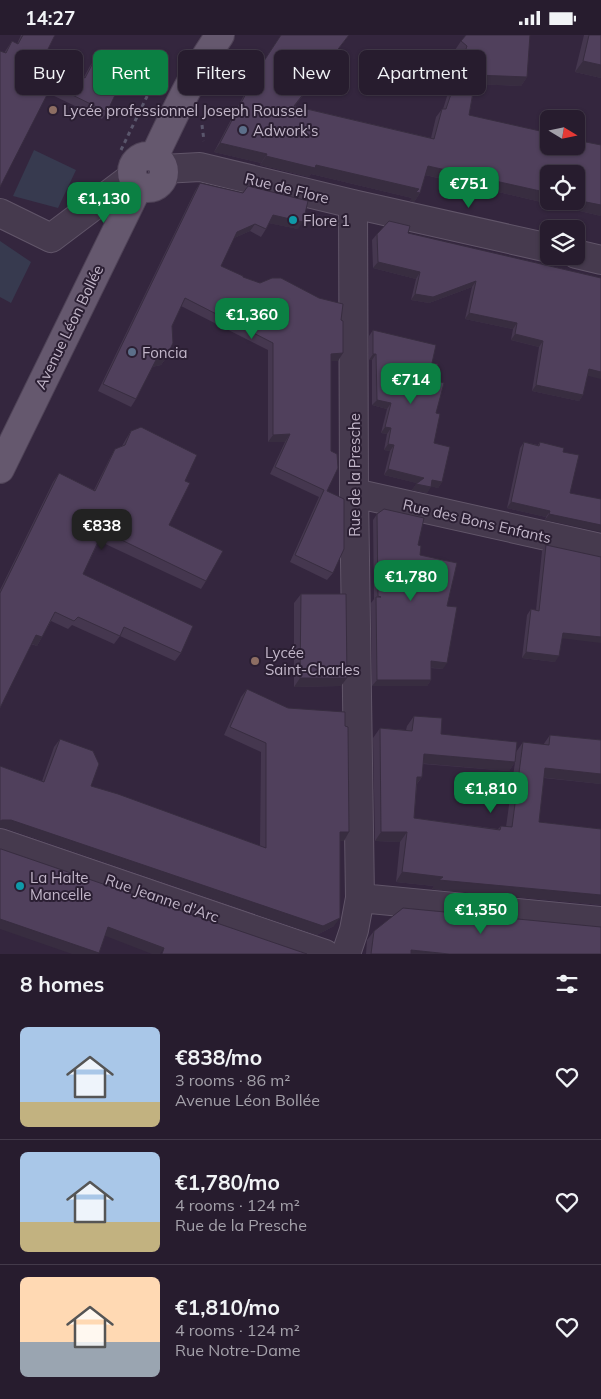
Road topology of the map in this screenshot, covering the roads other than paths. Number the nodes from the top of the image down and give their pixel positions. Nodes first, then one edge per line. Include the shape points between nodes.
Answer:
1 (220, 35) edge
2 (159, 163) junction
3 (136, 181) junction
4 (353, 205) junction
5 (0, 213) edge
6 (540, 246) edge
7 (585, 257) edge
8 (601, 260) edge
9 (0, 469) edge
10 (354, 493) junction
11 (601, 548) edge
12 (0, 843) edge
13 (360, 898) junction
14 (601, 921) edge
15 (325, 954) edge
16 (346, 954) edge

1 - 2 main road via 181,99
2 - 3 main road via 162,179 159,183 149,188
2 - 4 street, Rue de Flore via 200,167
3 - 5 street via 51,238
3 - 9 main road, Avenue Léon Bollée
4 - 6 street, Rue de Flore
4 - 10 street, Rue de la Presche
7 - 8 street
10 - 11 street, Rue des Bons Enfants
10 - 13 street, Rue de la Presche
12 - 15 street, Rue Jeanne d'Arc
13 - 14 street
13 - 16 street, Rue de la Presche

